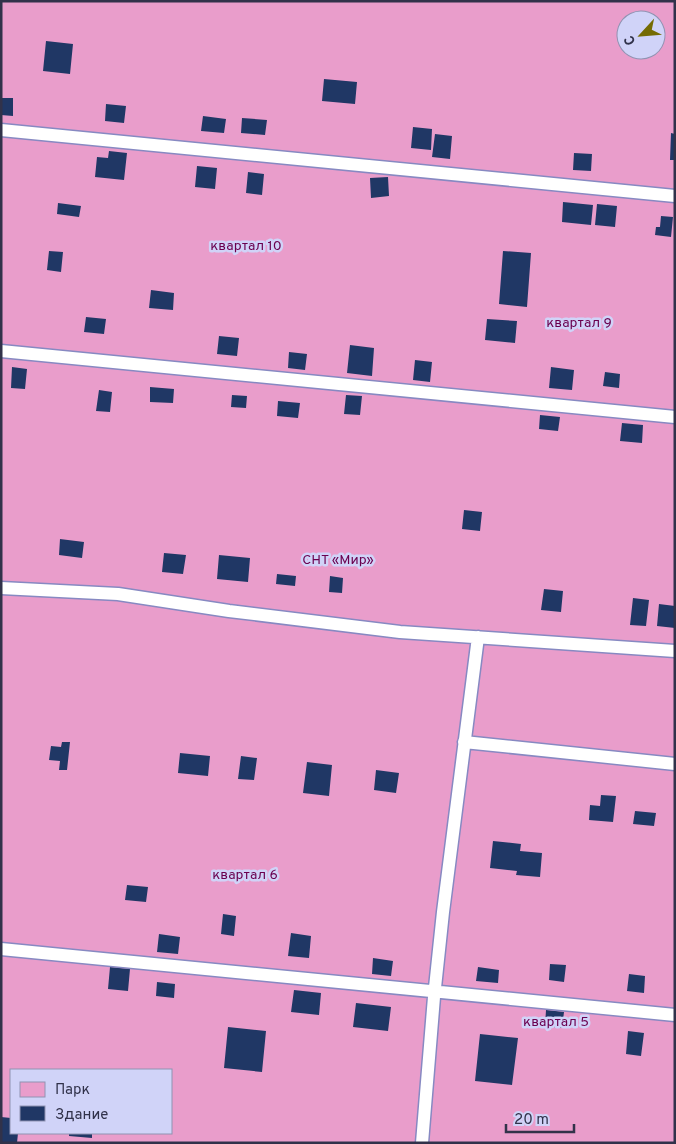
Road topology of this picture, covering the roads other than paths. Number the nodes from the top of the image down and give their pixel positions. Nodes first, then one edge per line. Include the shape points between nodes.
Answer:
1 (1, 130) edge
2 (675, 196) edge
3 (1, 351) edge
4 (675, 417) edge
5 (1, 588) edge
6 (478, 637) junction
7 (675, 651) edge
8 (464, 742) junction
9 (675, 764) edge
10 (1, 949) edge
11 (434, 991) junction
12 (675, 1015) edge
13 (422, 1143) edge

1 - 2 lane
3 - 4 lane
5 - 6 lane via 118,594 229,612 400,632
6 - 7 lane
6 - 8 lane
8 - 9 lane
8 - 11 lane
10 - 11 lane
11 - 12 lane
11 - 13 lane

